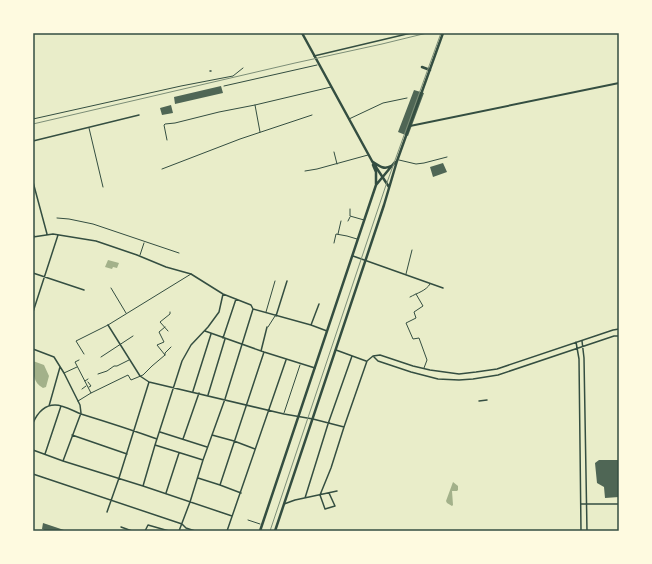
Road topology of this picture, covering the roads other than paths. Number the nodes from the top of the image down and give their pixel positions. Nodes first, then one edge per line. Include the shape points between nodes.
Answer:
1 (302, 33) edge
2 (411, 33) edge
3 (443, 33) edge
4 (314, 56) junction
5 (319, 64) junction
6 (422, 67) dead end
7 (430, 70) junction
8 (619, 83) edge
9 (224, 86) dead end
10 (332, 87) junction
11 (406, 98) dead end
12 (255, 105) junction
13 (139, 115) dead end
14 (312, 115) dead end
15 (349, 119) junction
16 (410, 126) junction
17 (89, 127) junction
18 (260, 132) junction
19 (400, 136) dead end
20 (405, 138) junction
21 (167, 140) dead end
22 (33, 141) edge
23 (334, 152) dead end
24 (369, 155) junction
25 (447, 157) dead end
26 (397, 160) junction
27 (372, 161) junction
28 (337, 164) junction
29 (162, 169) dead end
30 (305, 171) dead end
31 (383, 177) junction
32 (33, 182) edge
33 (376, 185) junction
34 (103, 187) dead end
35 (389, 187) junction
36 (350, 209) dead end
37 (350, 216) junction
38 (57, 218) dead end
39 (364, 220) junction
40 (341, 221) dead end
41 (348, 221) dead end
42 (47, 234) junction
43 (338, 234) junction
44 (58, 235) junction
45 (34, 236) edge
46 (358, 239) junction
47 (33, 240) edge
48 (145, 242) junction
49 (334, 243) dead end
50 (412, 250) dead end
51 (179, 253) dead end
52 (140, 256) junction
53 (352, 256) junction
54 (366, 260) junction
55 (33, 273) edge
56 (191, 274) junction
57 (406, 275) junction
58 (44, 276) junction
59 (275, 281) dead end
60 (287, 281) dead end
61 (430, 283) junction
62 (111, 288) dead end
63 (444, 288) dead end
64 (84, 290) dead end
65 (223, 294) junction
66 (416, 294) junction
67 (410, 297) dead end
68 (236, 299) junction
69 (319, 304) dead end
70 (253, 309) junction
71 (33, 312) edge
72 (170, 312) dead end
73 (266, 312) junction
74 (126, 313) junction
75 (276, 316) junction
76 (108, 325) junction
77 (311, 326) junction
78 (165, 327) junction
79 (267, 327) joint
80 (619, 329) edge
81 (168, 331) dead end
82 (204, 331) junction
83 (327, 331) junction
84 (211, 334) junction
85 (133, 336) dead end
86 (619, 336) edge
87 (224, 338) junction
88 (582, 340) junction
89 (576, 342) junction
90 (120, 345) junction
91 (242, 345) junction
92 (583, 346) junction
93 (172, 347) dead end
94 (578, 348) junction
95 (33, 349) edge
96 (336, 350) junction
97 (261, 351) junction
98 (264, 352) junction
99 (84, 354) dead end
100 (165, 355) junction
101 (352, 356) junction
102 (373, 356) junction
103 (101, 357) dead end
104 (79, 360) dead end
105 (129, 360) junction
106 (286, 360) junction
107 (367, 361) junction
108 (300, 364) junction
109 (60, 366) junction
110 (77, 367) junction
111 (315, 368) junction
112 (424, 368) junction
113 (64, 373) junction
114 (98, 374) dead end
115 (140, 376) junction
116 (88, 379) dead end
117 (85, 381) junction
118 (88, 382) dead end
119 (150, 382) junction
120 (87, 385) junction
121 (174, 387) junction
122 (88, 388) junction
123 (82, 389) dead end
124 (193, 392) junction
125 (91, 393) junction
126 (199, 393) junction
127 (208, 395) junction
128 (225, 399) junction
129 (487, 400) dead end
130 (78, 401) junction
131 (479, 401) dead end
132 (247, 405) junction
133 (49, 406) junction
134 (61, 406) junction
135 (269, 410) junction
136 (80, 413) junction
137 (284, 414) junction
138 (299, 416) junction
139 (313, 419) junction
140 (33, 423) edge
141 (328, 424) junction
142 (344, 427) junction
143 (134, 430) junction
144 (160, 432) junction
145 (212, 435) junction
146 (72, 436) junction
147 (157, 439) junction
148 (183, 439) junction
149 (234, 441) junction
150 (155, 445) junction
151 (208, 448) junction
152 (255, 449) junction
153 (33, 450) edge
154 (179, 453) junction
155 (45, 454) junction
156 (127, 454) junction
157 (203, 460) junction
158 (63, 461) junction
159 (33, 474) edge
160 (120, 478) junction
161 (198, 478) junction
162 (220, 485) junction
163 (143, 486) junction
164 (337, 491) dead end
165 (166, 493) junction
166 (241, 493) junction
167 (329, 493) junction
168 (320, 495) junction
169 (305, 498) junction
170 (111, 500) junction
171 (190, 502) junction
172 (284, 504) junction
173 (580, 504) junction
174 (586, 504) junction
175 (619, 504) edge
176 (107, 512) dead end
177 (232, 516) junction
178 (248, 520) dead end
179 (182, 524) junction
180 (262, 525) junction
181 (121, 527) dead end
182 (132, 531) edge
183 (145, 531) edge
184 (169, 531) edge
185 (179, 531) edge
186 (194, 531) edge
187 (227, 531) edge
188 (260, 531) edge
189 (275, 531) edge
190 (581, 531) edge
191 (587, 531) edge

1 - 4 highway
2 - 4 street
3 - 7 highway
4 - 5 highway
5 - 9 lane
5 - 10 highway
6 - 7 highway
7 - 16 highway
8 - 16 street
10 - 12 lane
10 - 15 highway
11 - 15 lane via 383,103
12 - 18 lane
12 - 21 lane via 165,124
13 - 17 street
14 - 18 lane
15 - 24 highway
16 - 20 highway
17 - 22 street
17 - 34 lane
18 - 29 lane
19 - 20 highway
20 - 26 highway
23 - 28 lane
24 - 27 highway
24 - 28 lane
25 - 26 lane via 416,164
26 - 27 highway via 386,168
26 - 31 highway
26 - 35 highway
27 - 31 highway
27 - 33 highway via 376,172
28 - 30 lane
31 - 33 highway
31 - 35 highway
32 - 42 street
33 - 39 highway
35 - 54 highway
36 - 37 lane
37 - 39 lane
37 - 41 lane
38 - 48 lane via 93,224
39 - 46 highway
40 - 43 lane
42 - 44 street
42 - 45 street
43 - 46 lane
43 - 49 lane
44 - 52 street via 96,242
44 - 58 street
45 - 47 street
46 - 53 highway
48 - 51 lane
48 - 52 lane
50 - 57 lane
52 - 56 street
53 - 54 street
53 - 83 highway
54 - 57 street
54 - 96 highway
55 - 58 street
56 - 65 street
56 - 74 lane
57 - 61 street
58 - 64 street
58 - 71 street
59 - 73 lane
60 - 75 street
61 - 63 street
61 - 66 lane via 426,289
62 - 74 lane
65 - 68 street
65 - 82 street via 219,312
66 - 67 lane
66 - 112 lane via 423,306 414,312 416,318 406,323 413,339 419,338 427,360
68 - 70 street via 251,305
68 - 87 street
69 - 77 street
70 - 73 street
70 - 91 street
72 - 78 lane via 160,322
73 - 75 street
74 - 76 lane
75 - 77 street
75 - 79 lane
76 - 90 street
76 - 99 lane via 76,341
77 - 83 street
78 - 81 lane
78 - 100 lane via 160,332 164,342 157,345
79 - 97 street
80 - 88 street
82 - 84 street
82 - 121 street via 191,345 182,361
83 - 111 highway
84 - 87 street
84 - 124 street
85 - 90 lane
86 - 92 street
87 - 91 street
87 - 127 street
88 - 89 street
88 - 92 street
89 - 94 street
89 - 112 street via 497,369 459,374
90 - 103 lane
90 - 105 street
91 - 97 street
91 - 128 street
92 - 94 street
92 - 174 street
93 - 100 lane
94 - 102 street via 498,375 459,380 438,379 411,372 378,361
94 - 173 street
95 - 109 street via 54,357
96 - 101 street
96 - 139 highway
97 - 98 street
98 - 106 street
98 - 132 street
100 - 115 lane
101 - 107 street
101 - 141 street
102 - 107 street
102 - 112 street via 380,355
104 - 110 lane via 75,362
105 - 114 lane
105 - 115 street
106 - 108 street
106 - 135 street
107 - 142 street
108 - 111 street
108 - 137 lane
109 - 113 street
109 - 133 street
110 - 113 lane
110 - 117 lane
111 - 138 highway
113 - 130 street
115 - 119 street
115 - 125 lane via 131,380 128,375
116 - 117 lane
117 - 120 lane
118 - 122 lane via 91,386
119 - 121 street
119 - 143 street
120 - 122 lane
120 - 123 lane
121 - 124 street
121 - 144 street
122 - 125 lane
124 - 126 street
125 - 130 lane
126 - 127 street
126 - 148 street
127 - 128 street
128 - 132 street
128 - 145 street
129 - 131 street
130 - 136 street
132 - 135 street
132 - 149 street
133 - 134 street
133 - 140 street via 37,414
134 - 136 street
134 - 155 street
135 - 137 street
135 - 152 street
136 - 143 street
136 - 146 street
137 - 138 street
138 - 139 street
138 - 180 highway
139 - 141 street
139 - 172 highway
141 - 142 street
141 - 169 street
142 - 168 street
143 - 147 street
143 - 156 street
144 - 147 street
144 - 148 street
145 - 149 street
145 - 151 street
146 - 156 street
146 - 158 street
147 - 150 street
148 - 151 street
149 - 152 street
149 - 162 street
150 - 154 street
150 - 163 street
151 - 157 street
152 - 166 street
153 - 155 street
154 - 157 street
154 - 165 street
155 - 158 street
156 - 160 street
157 - 161 street
158 - 160 street
159 - 170 street
160 - 163 street
160 - 170 street
161 - 162 street
161 - 171 street
162 - 166 street
163 - 165 street
164 - 167 street
165 - 171 street
166 - 177 street
167 - 168 street
167 - 168 street via 335,506 325,509
168 - 169 street
169 - 172 street
170 - 176 street
170 - 179 street
171 - 177 street
171 - 179 street
172 - 189 highway
173 - 174 street
173 - 190 street
174 - 175 street
174 - 191 street
177 - 187 street
178 - 180 lane
179 - 185 street
179 - 186 street
180 - 188 highway
181 - 182 street
183 - 184 street via 148,525

